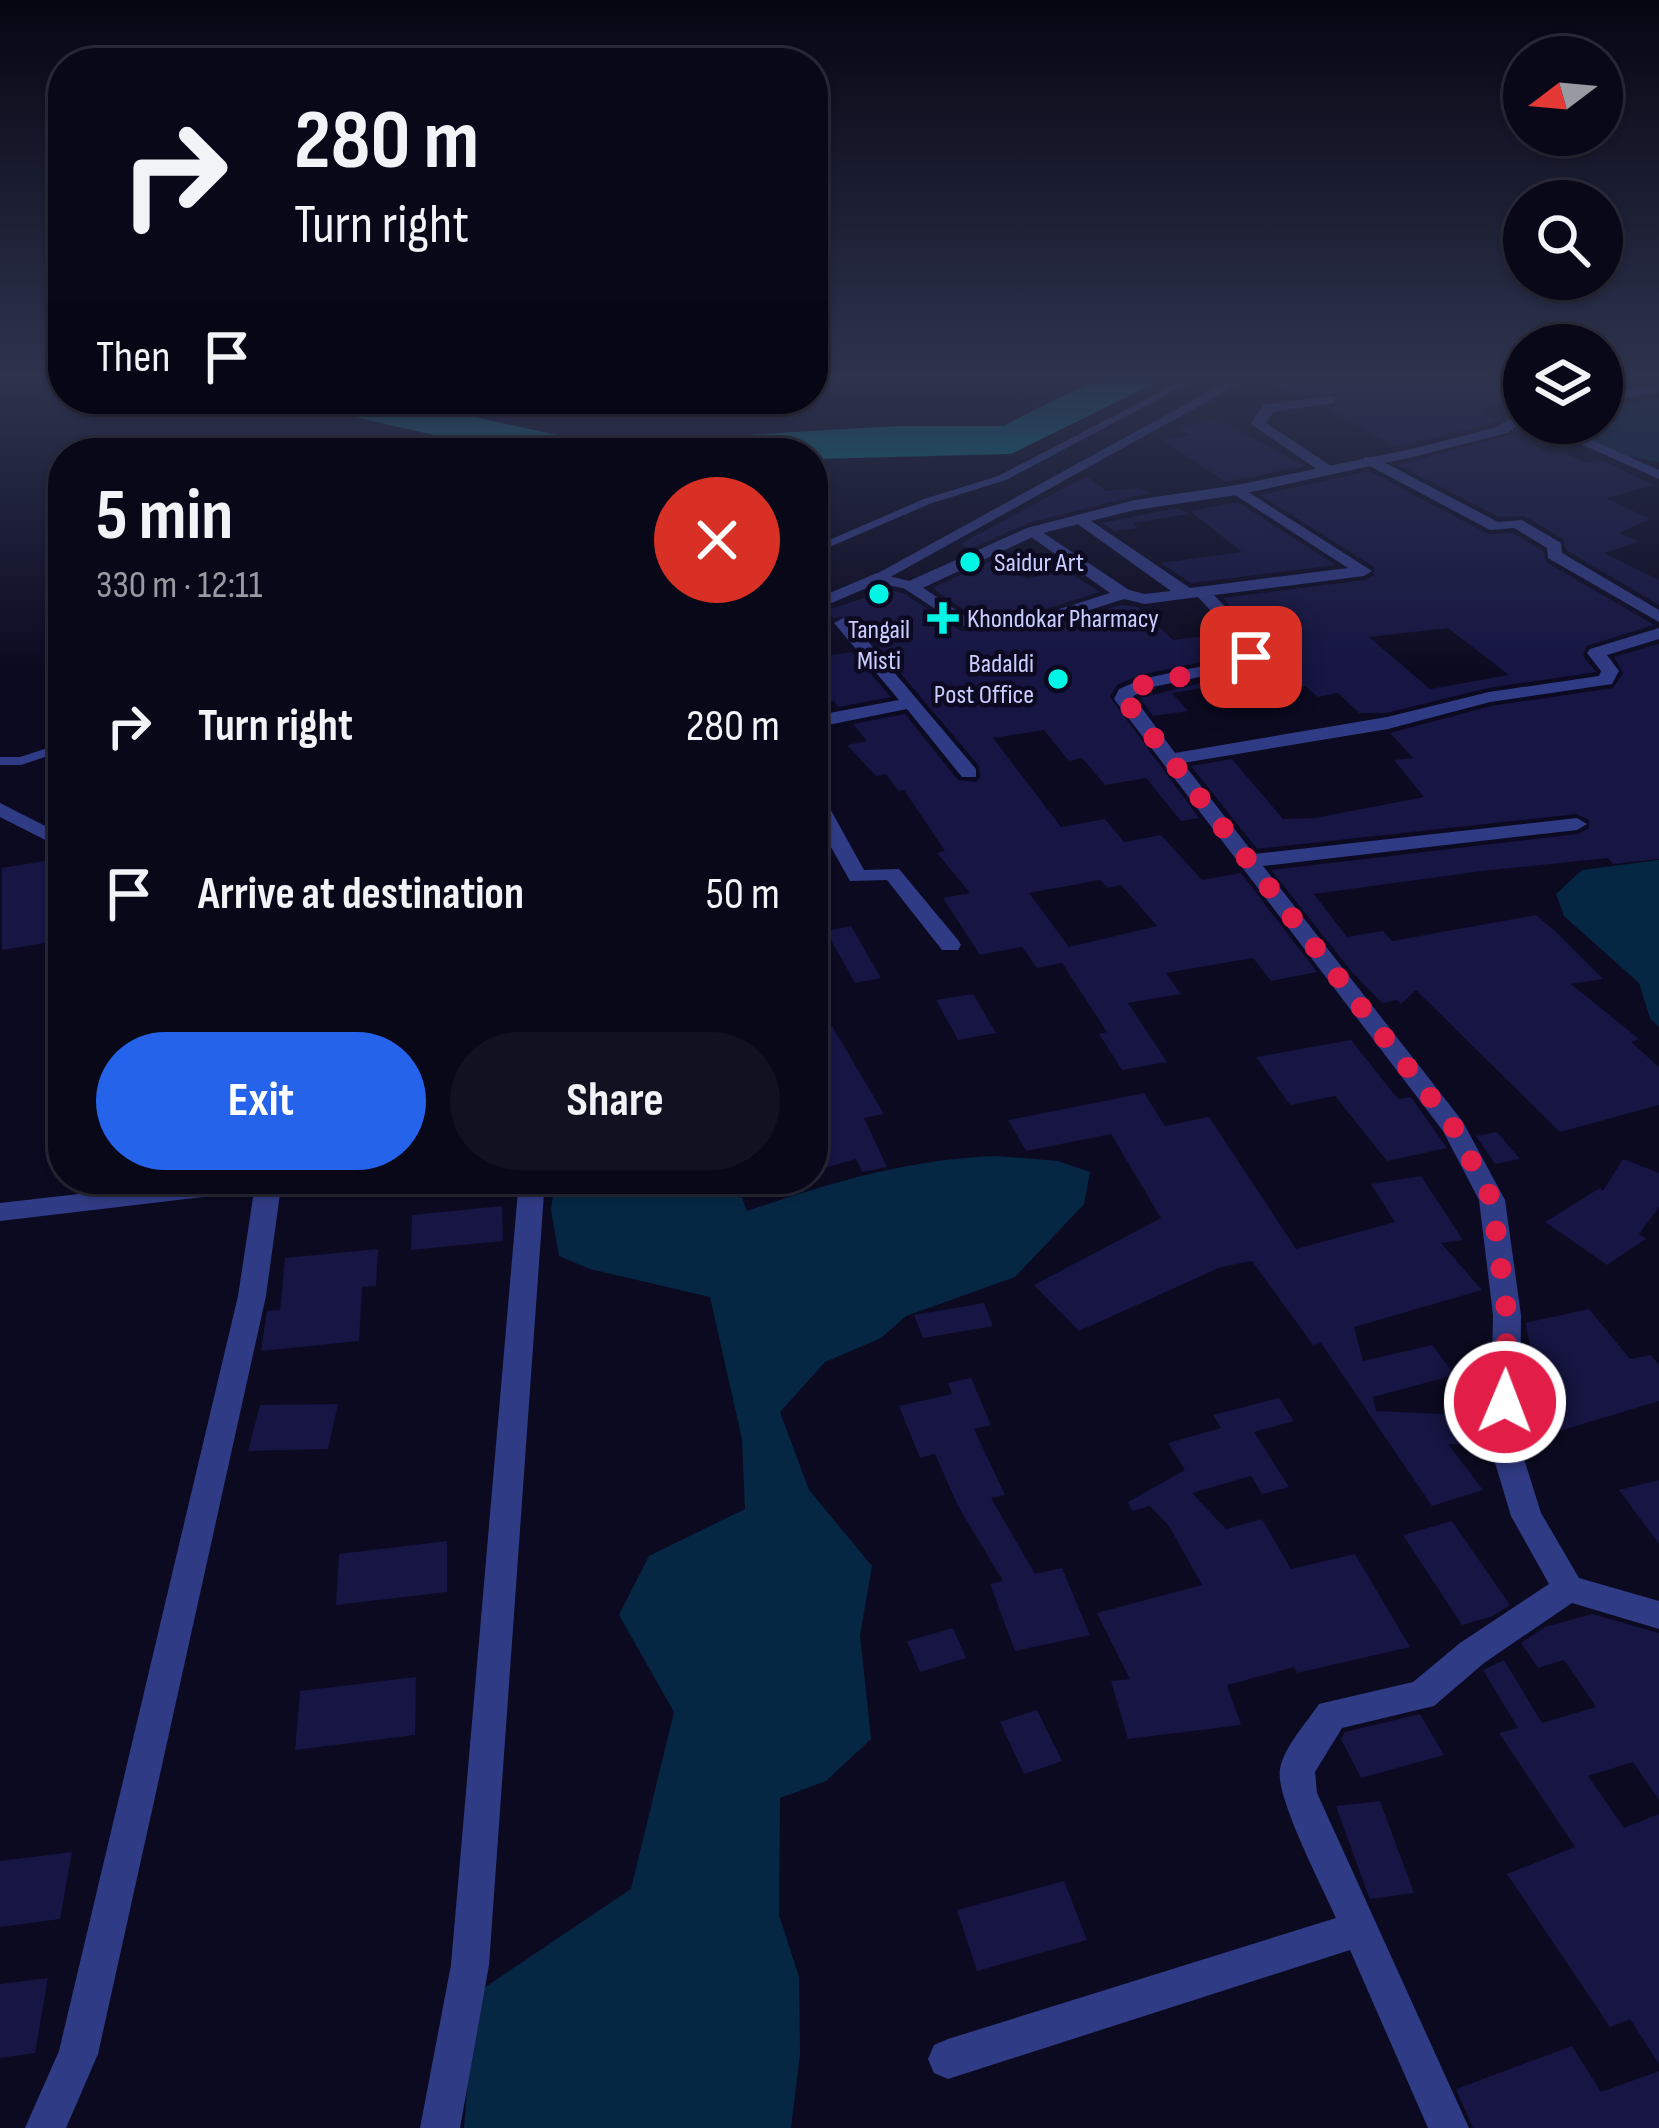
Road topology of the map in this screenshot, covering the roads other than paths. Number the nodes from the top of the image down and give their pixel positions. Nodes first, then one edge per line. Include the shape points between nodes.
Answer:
1 (1009, 474) edge
2 (1066, 474) edge
3 (1304, 474) edge
4 (1396, 474) edge
5 (1238, 490) junction
6 (1082, 519) junction
7 (1033, 531) junction
8 (828, 544) edge
9 (877, 578) junction
10 (910, 587) junction
11 (1194, 593) junction
12 (1123, 594) junction
13 (828, 599) edge
14 (1659, 617) edge
15 (843, 623) dead end
16 (1659, 633) edge
17 (911, 703) junction
18 (828, 719) edge
19 (48, 753) edge
20 (1169, 760) junction
21 (0, 761) edge
22 (969, 773) dead end
23 (0, 809) edge
24 (828, 824) edge
25 (1577, 824) dead end
26 (48, 835) edge
27 (1248, 861) junction
28 (950, 945) dead end
29 (151, 1194) edge
30 (267, 1194) edge
31 (531, 1194) edge
32 (0, 1212) edge
33 (1568, 1588) junction
34 (1659, 1615) edge
35 (1362, 1928) junction
36 (948, 2059) dead end
37 (45, 2128) edge
38 (440, 2128) edge
39 (1449, 2128) edge

1 - 8 lane
2 - 9 street
3 - 5 street
4 - 14 street via 1496,527 1516,523
5 - 6 street
5 - 11 street via 1364,571
6 - 7 street
6 - 11 street
7 - 10 street
7 - 12 street
9 - 10 street
9 - 13 street
10 - 12 street via 962,622 1049,618
11 - 12 street
11 - 20 street via 1233,624 1250,661 1125,692
15 - 17 street
16 - 20 street via 1596,653 1610,671 1606,680
17 - 18 street
17 - 22 street
19 - 21 lane
20 - 27 street
23 - 26 street
24 - 28 street via 857,878 892,873
25 - 27 street
27 - 33 street via 1454,1128 1492,1200 1507,1315 1505,1446 1526,1516
29 - 32 street
30 - 37 street via 252,1296 78,2054
31 - 38 street via 470,1965
33 - 34 street
33 - 35 street via 1472,1653 1436,1688 1330,1714 1295,1779
35 - 36 street
35 - 39 street

